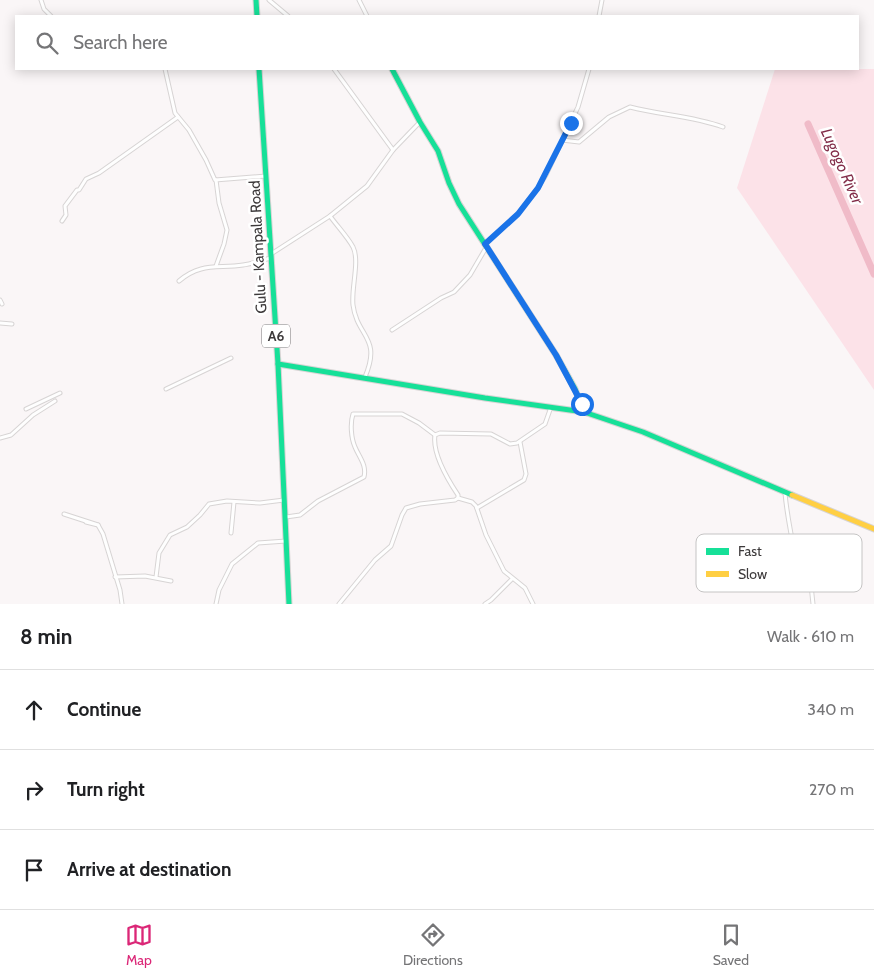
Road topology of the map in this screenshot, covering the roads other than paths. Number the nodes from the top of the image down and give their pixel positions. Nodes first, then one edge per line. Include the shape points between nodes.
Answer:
1 (41, 0) edge
2 (256, 0) edge
3 (269, 0) edge
4 (359, 0) edge
5 (602, 0) edge
6 (50, 15) edge
7 (257, 15) edge
8 (287, 15) edge
9 (366, 15) edge
10 (600, 15) edge
11 (165, 70) edge
12 (259, 70) edge
13 (335, 70) edge
14 (393, 70) edge
15 (589, 70) edge
16 (178, 117) junction
17 (420, 122) junction
18 (724, 127) dead end
19 (562, 140) junction
20 (393, 150) junction
21 (266, 176) junction
22 (216, 180) junction
23 (330, 216) junction
24 (62, 221) dead end
25 (486, 245) junction
26 (271, 256) junction
27 (216, 266) junction
28 (179, 281) dead end
29 (0, 323) edge
30 (12, 324) dead end
31 (392, 330) dead end
32 (231, 358) dead end
33 (278, 364) junction
34 (365, 377) junction
35 (166, 389) dead end
36 (60, 393) dead end
37 (55, 401) dead end
38 (551, 407) junction
39 (26, 409) dead end
40 (584, 412) junction
41 (435, 435) junction
42 (0, 438) edge
43 (520, 442) junction
44 (786, 493) junction
45 (458, 498) junction
46 (285, 500) junction
47 (234, 502) junction
48 (478, 508) junction
49 (64, 514) dead end
50 (286, 517) junction
51 (86, 522) dead end
52 (98, 525) junction
53 (874, 529) edge
54 (232, 533) dead end
55 (792, 534) edge
56 (286, 541) junction
57 (114, 577) junction
58 (156, 577) junction
59 (512, 579) junction
60 (172, 581) dead end
61 (122, 604) edge
62 (216, 604) edge
63 (289, 604) edge
64 (339, 604) edge
65 (485, 604) edge
66 (533, 604) edge

1 - 6 street
2 - 7 street
3 - 8 street
4 - 9 street
5 - 10 street
11 - 16 street
12 - 21 street, Gulu - Kampala Road / A6
13 - 20 street
14 - 17 street
15 - 19 street via 578,107
16 - 22 street via 189,130
16 - 24 street via 86,179 65,206 66,214
17 - 20 street
17 - 25 street via 438,151 454,194
18 - 19 street via 703,119 630,107 609,117 579,142
19 - 25 street via 538,188 518,214
20 - 23 street via 367,186
21 - 22 street
21 - 26 street, Gulu - Kampala Road / A6
22 - 27 street via 227,230
23 - 26 street
23 - 34 street via 354,248 353,305 372,349
25 - 31 street via 470,275 454,292
25 - 40 street via 556,355
26 - 27 street via 243,265
26 - 33 street, Gulu - Kampala Road / A6
27 - 28 street via 198,270
29 - 30 street
32 - 35 street
33 - 34 street
33 - 46 street, Gulu - Kampala Road / A6
34 - 38 street
36 - 39 street
37 - 42 street via 11,435
38 - 40 street
38 - 43 street via 545,424
40 - 44 street via 643,432
41 - 43 street via 491,434 510,444
41 - 45 street via 443,468
41 - 50 street via 402,414 353,414 353,442 364,464 364,477 318,501 300,516
43 - 48 street via 526,474 524,480
44 - 53 street
44 - 55 street
45 - 48 street via 472,502
45 - 64 street via 406,508 391,546 375,560
46 - 47 street
46 - 50 street, Gulu - Kampala Road / A6
47 - 54 street
47 - 58 street via 209,504 187,527 170,534 156,560
48 - 59 street via 497,559
49 - 52 street
50 - 56 street, Gulu - Kampala Road / A6
51 - 52 street
52 - 57 street
56 - 62 street via 258,543 232,564
56 - 63 street, Gulu - Kampala Road / A6
57 - 58 street
57 - 61 street
58 - 60 street
59 - 65 street
59 - 66 street via 525,588

